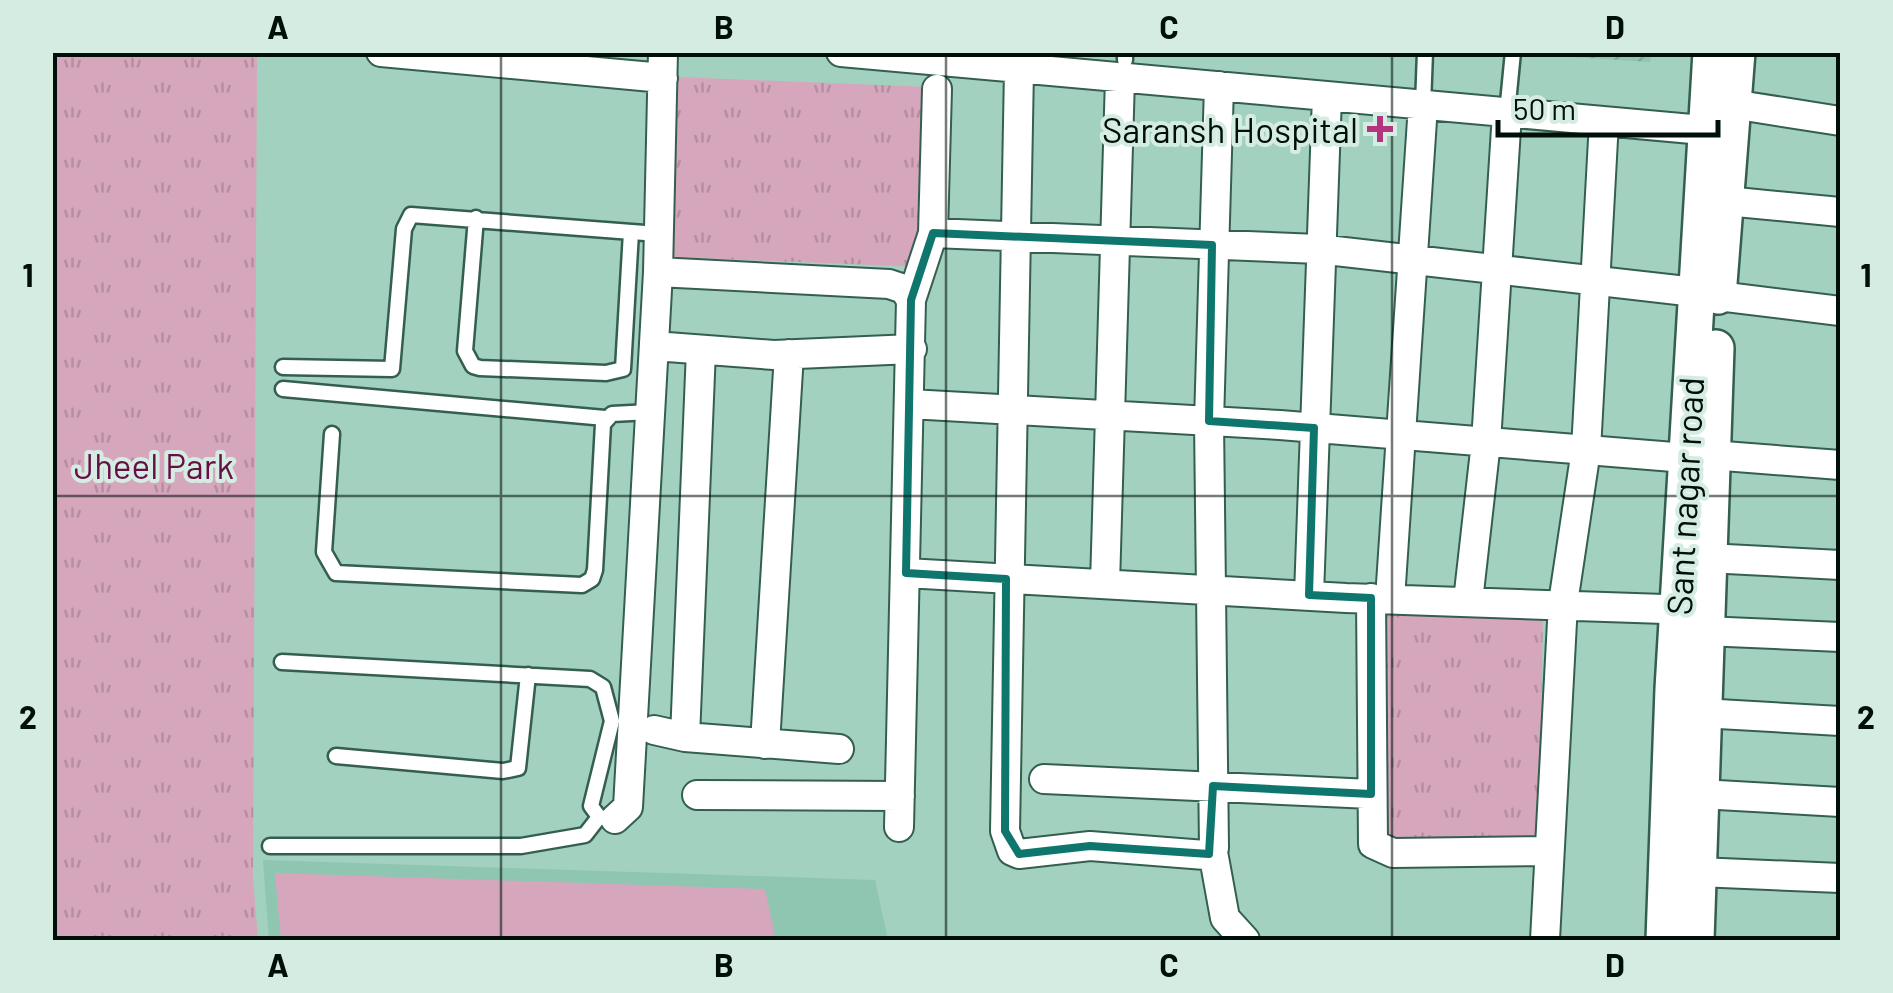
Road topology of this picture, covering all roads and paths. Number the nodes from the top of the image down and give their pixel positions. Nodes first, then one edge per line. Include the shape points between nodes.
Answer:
1 (381, 52) edge
2 (840, 52) edge
3 (1425, 52) edge
4 (1513, 52) edge
5 (1712, 52) edge
6 (1737, 52) edge
7 (902, 55) edge
8 (1123, 63) edge
9 (663, 65) edge
10 (1019, 68) junction
11 (1219, 86) junction
12 (937, 89) dead end
13 (1327, 96) junction
14 (1424, 105) junction
15 (1508, 113) junction
16 (1604, 121) junction
17 (1840, 121) edge
18 (1722, 122) junction
19 (1726, 201) junction
20 (1840, 212) edge
21 (476, 218) junction
22 (645, 233) junction
23 (933, 233) junction
24 (1016, 236) junction
25 (1114, 241) junction
26 (1212, 245) junction
27 (1318, 250) junction
28 (1410, 260) junction
29 (1497, 270) junction
30 (658, 272) junction
31 (1596, 281) junction
32 (1707, 294) junction
33 (911, 300) junction
34 (1840, 311) edge
35 (654, 346) junction
36 (912, 349) junction
37 (701, 350) junction
38 (789, 354) junction
39 (283, 367) dead end
40 (282, 389) dead end
41 (910, 404) junction
42 (1012, 410) junction
43 (650, 412) junction
44 (1113, 416) junction
45 (605, 418) junction
46 (1209, 422) junction
47 (1314, 428) junction
48 (332, 434) dead end
49 (1402, 435) junction
50 (1486, 442) junction
51 (1586, 450) junction
52 (1698, 457) junction
53 (1840, 465) edge
54 (1706, 558) junction
55 (1840, 565) edge
56 (906, 573) junction
57 (1006, 578) junction
58 (1105, 584) junction
59 (1209, 589) junction
60 (1309, 595) junction
61 (1381, 599) junction
62 (1468, 601) junction
63 (1563, 603) junction
64 (1695, 617) junction
65 (1840, 638) edge
66 (282, 662) dead end
67 (528, 675) junction
68 (1702, 712) junction
69 (1840, 721) edge
70 (654, 730) dead end
71 (685, 737) junction
72 (765, 744) junction
73 (839, 748) dead end
74 (336, 756) dead end
75 (1044, 779) dead end
76 (1213, 786) junction
77 (1371, 794) junction
78 (1700, 794) junction
79 (696, 795) dead end
80 (900, 796) junction
81 (1840, 802) edge
82 (607, 818) junction
83 (900, 827) dead end
84 (270, 846) dead end
85 (1548, 851) junction
86 (1213, 852) junction
87 (1698, 872) junction
88 (1840, 878) edge
89 (1245, 940) edge
90 (1545, 940) edge
91 (1664, 940) edge
92 (1696, 940) edge

1 - 9 street
2 - 7 street
3 - 14 lane
4 - 15 lane
5 - 18 street, Sant nagar road
6 - 18 street, Sant nagar road
7 - 10 street
8 - 10 street
8 - 11 street
8 - 25 street
9 - 22 street
10 - 24 street
11 - 13 street
11 - 26 street
12 - 23 street
13 - 14 street
13 - 27 street
14 - 15 street
14 - 28 street
15 - 16 street
15 - 29 street
16 - 18 street
16 - 31 street
17 - 18 street
18 - 19 street, Sant nagar road
18 - 32 street, Sant nagar road
19 - 20 street
19 - 32 street, Sant nagar road
21 - 22 lane
21 - 22 lane via 465,351 480,368 623,370
21 - 39 lane via 422,214 405,221 392,369
22 - 30 street
23 - 24 street
23 - 33 street
24 - 25 street
24 - 42 street
25 - 26 street
25 - 44 street
26 - 27 street
26 - 46 street
27 - 28 street
27 - 47 street
28 - 29 street
28 - 49 street
29 - 31 street
29 - 50 street
30 - 33 street via 889,284
30 - 35 street
31 - 32 street
31 - 51 street
32 - 34 street
32 - 52 street, Sant nagar road
33 - 36 street
35 - 37 street
35 - 43 street
36 - 38 street
36 - 41 street
37 - 38 street
37 - 71 street
38 - 72 street
40 - 45 lane
41 - 42 street
41 - 56 street
42 - 44 street
42 - 57 street
43 - 45 lane
43 - 82 street via 628,806
44 - 46 street
44 - 58 street
45 - 48 lane via 595,570 582,585 336,573 324,552
46 - 47 street
46 - 59 street
47 - 49 street
47 - 60 street
49 - 50 street
49 - 61 street
50 - 51 street
50 - 62 street
51 - 52 street
51 - 63 street
52 - 53 street
52 - 54 street, Sant nagar road
52 - 64 street, Sant nagar road
54 - 55 street
54 - 64 street, Sant nagar road
56 - 57 street
56 - 80 street
57 - 58 street
57 - 86 street via 1005,831 1012,850
58 - 59 street
59 - 60 street
59 - 76 street
60 - 61 street
61 - 62 street
61 - 77 street
62 - 63 street
63 - 64 street
63 - 85 street
64 - 65 street
64 - 68 street, Sant nagar road
64 - 91 street, Sant nagar road
66 - 67 lane
67 - 74 lane via 518,768
67 - 82 lane via 603,687 612,721 591,806
68 - 69 street
68 - 78 street, Sant nagar road
70 - 71 street
71 - 72 street
72 - 73 street
75 - 76 street
76 - 77 street
76 - 86 street
77 - 85 street via 1371,830 1382,851
78 - 81 street
78 - 87 street, Sant nagar road
79 - 80 street
80 - 83 street
82 - 84 lane via 585,836 521,846
85 - 90 street
86 - 89 street via 1225,918
87 - 88 street
87 - 92 street, Sant nagar road

